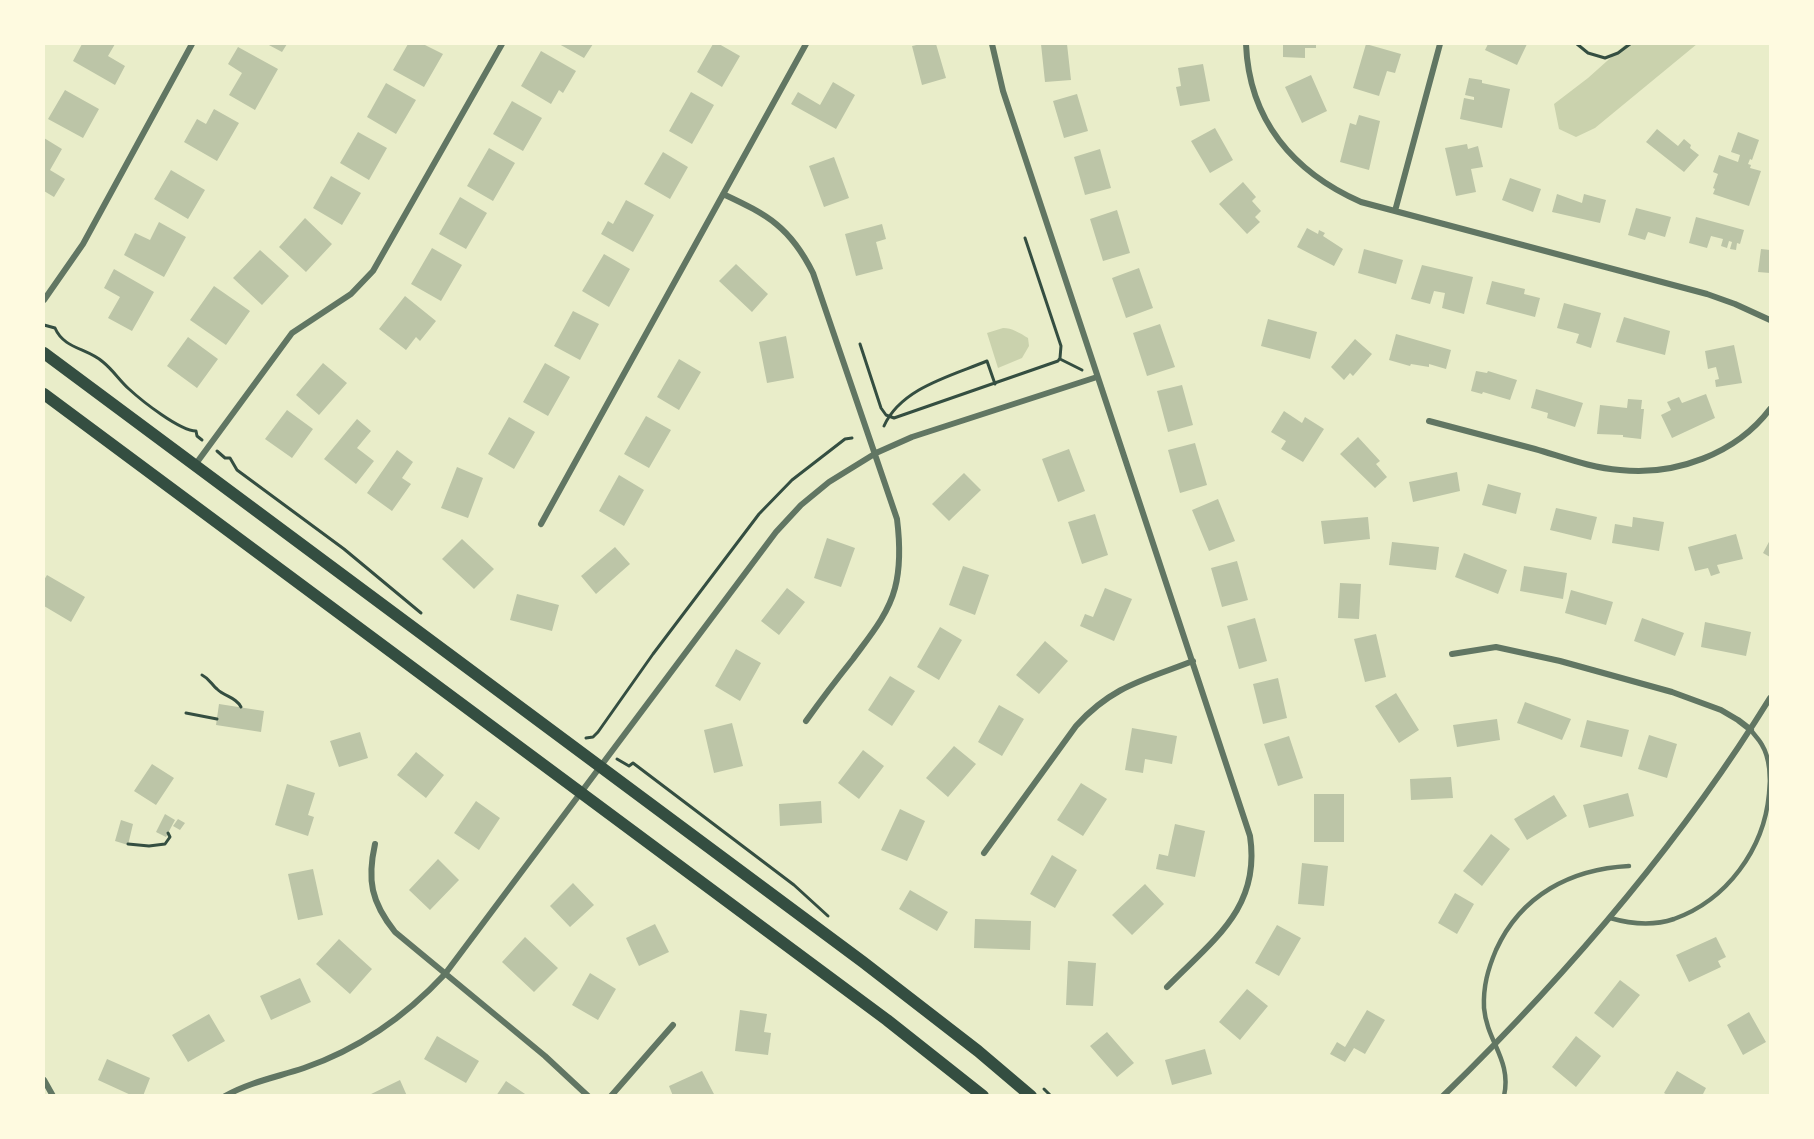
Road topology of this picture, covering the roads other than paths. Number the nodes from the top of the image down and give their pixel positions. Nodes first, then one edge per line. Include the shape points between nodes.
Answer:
1 (192, 44) edge
2 (502, 44) edge
3 (806, 44) edge
4 (992, 44) edge
5 (1246, 44) edge
6 (1440, 44) edge
7 (723, 194) junction
8 (1395, 211) junction
9 (44, 300) edge
10 (1770, 320) edge
11 (44, 353) edge
12 (1096, 377) junction
13 (44, 394) edge
14 (1770, 409) edge
15 (1429, 421) dead end
16 (876, 453) junction
17 (195, 465) junction
18 (542, 524) dead end
19 (1452, 654) dead end
20 (1193, 661) junction
21 (1770, 698) edge
22 (806, 721) dead end
23 (1750, 730) junction
24 (600, 767) junction
25 (582, 792) junction
26 (375, 844) dead end
27 (984, 853) dead end
28 (1629, 867) dead end
29 (1610, 918) junction
30 (445, 974) junction
31 (1167, 987) dead end
32 (673, 1025) dead end
33 (1495, 1045) junction
34 (44, 1080) edge
35 (53, 1095) edge
36 (225, 1095) edge
37 (588, 1095) edge
38 (611, 1095) edge
39 (983, 1095) edge
40 (1031, 1095) edge
41 (1443, 1095) edge
42 (1504, 1095) edge

1 - 9 street via 83,244
2 - 17 street via 373,271 351,294 292,333
3 - 7 street
4 - 12 street via 1003,91
5 - 8 street via 1258,103 1287,151 1337,192
6 - 8 street
7 - 16 street via 774,221 803,253
7 - 18 street
8 - 10 street via 1707,294
11 - 17 main road
12 - 16 street via 912,437
12 - 20 street
13 - 25 main road
14 - 15 street via 1742,436 1706,458 1646,471 1604,468
16 - 22 street via 897,519 900,566 895,589 874,631
16 - 24 street via 830,482 776,532
17 - 24 main road
19 - 23 street via 1496,647 1560,661 1672,692 1720,710
20 - 27 street via 1125,687 1091,710
20 - 31 street via 1250,836 1252,871 1248,890 1229,924
21 - 23 street
23 - 29 street via 1700,805
23 - 29 lane via 1763,745 1770,784 1765,822 1744,864 1715,895 1672,920 1642,924
24 - 25 street
24 - 40 main road via 863,962
25 - 30 street
25 - 39 main road
26 - 30 street via 371,883 383,918
28 - 33 lane via 1584,872 1561,882 1531,901 1514,920 1500,941 1484,984 1484,1009
29 - 33 street
30 - 36 street via 407,1011 368,1039 336,1056
30 - 37 street
32 - 38 street
33 - 41 street
33 - 42 lane via 1506,1072
34 - 35 street

